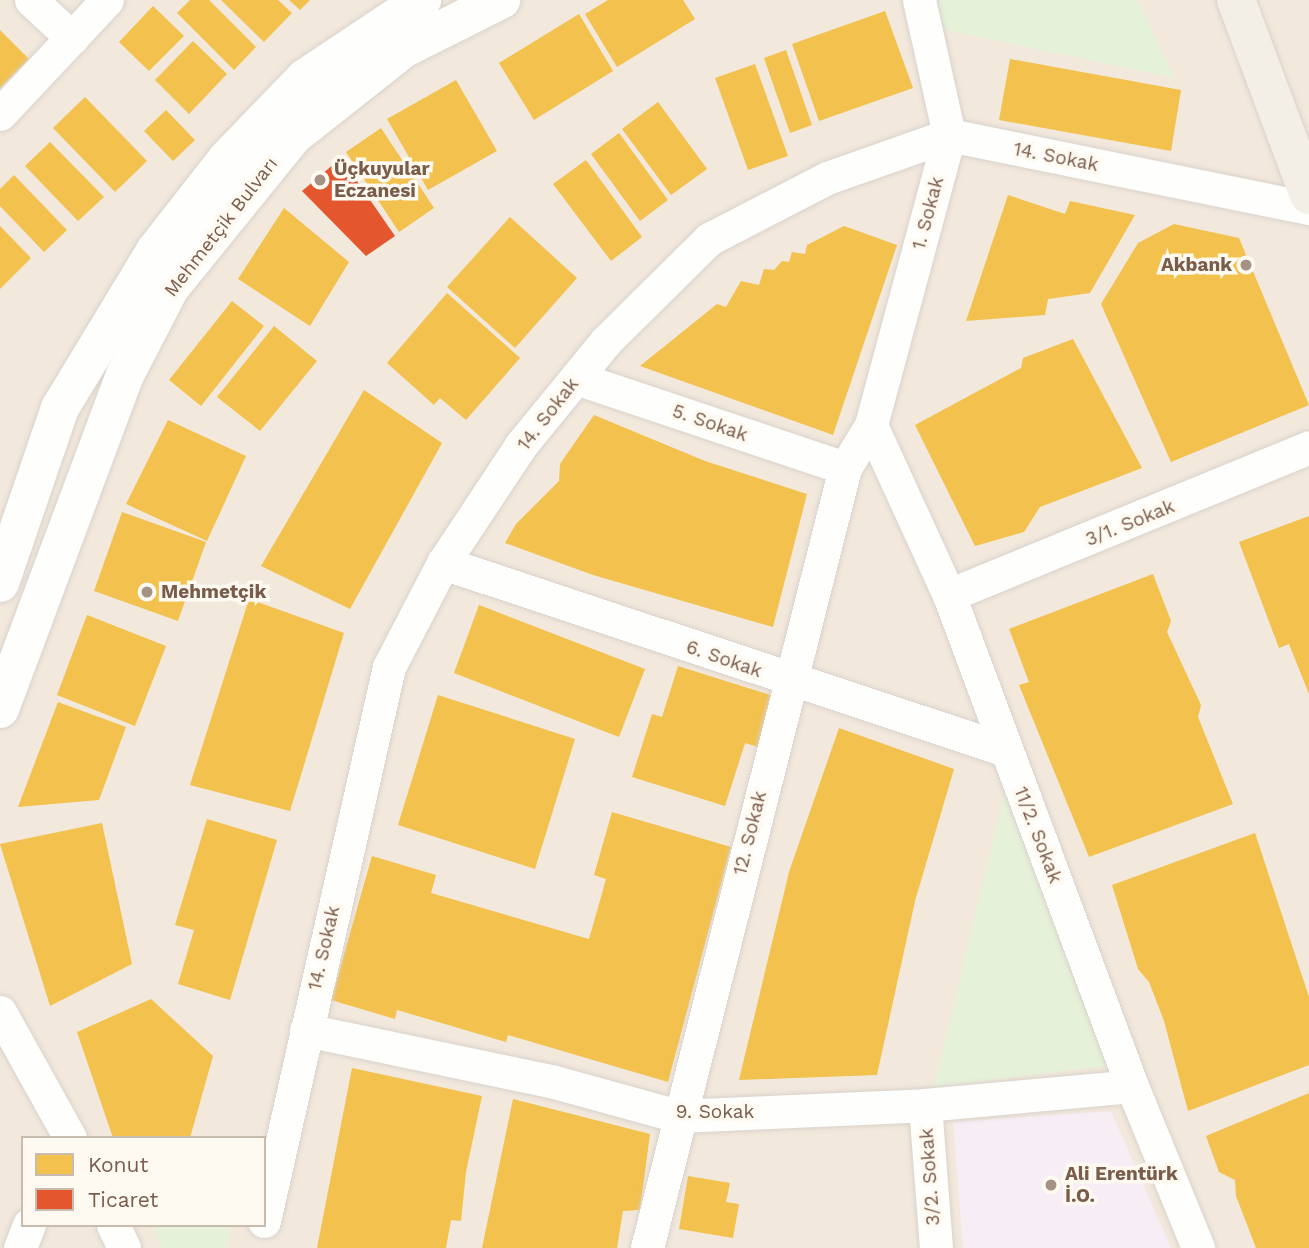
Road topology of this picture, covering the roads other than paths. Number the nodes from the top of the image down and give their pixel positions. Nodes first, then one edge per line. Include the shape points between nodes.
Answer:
1 (31, 0) edge
2 (107, 0) edge
3 (422, 0) edge
4 (501, 0) edge
5 (919, 0) edge
6 (1236, 0) edge
7 (72, 38) junction
8 (0, 114) edge
9 (949, 135) junction
10 (1309, 195) edge
11 (1309, 208) edge
12 (576, 378) junction
13 (871, 425) junction
14 (1309, 447) edge
15 (845, 468) junction
16 (443, 563) junction
17 (0, 583) edge
18 (949, 595) junction
19 (789, 681) junction
20 (0, 709) edge
21 (1006, 750) junction
22 (0, 1012) edge
23 (306, 1030) junction
24 (1132, 1086) junction
25 (925, 1105) junction
26 (678, 1116) junction
27 (66, 1135) edge
28 (266, 1214) edge
29 (28, 1227) edge
30 (114, 1227) edge
31 (263, 1227) edge
32 (20, 1248) edge
33 (124, 1248) edge
34 (258, 1248) edge
35 (647, 1248) edge
36 (936, 1248) edge
37 (1198, 1248) edge

1 - 7 street
2 - 7 street
3 - 17 main road, Mehmetçik Bulvarı via 305,78 226,160 155,251 60,408
4 - 20 main road, Mehmetçik Bulvarı via 403,48 293,136 170,288 125,375
5 - 9 street, 1. Sokak
6 - 10 main road
7 - 8 street
9 - 11 street, 14. Sokak
9 - 12 street, 14. Sokak via 827,178 709,239
9 - 13 street, 1. Sokak
12 - 15 street, 5. Sokak
12 - 16 street, 14. Sokak via 522,445
13 - 15 street, 12. Sokak
13 - 18 street, 11/2. Sokak
14 - 18 street, 3/1. Sokak
15 - 19 street, 12. Sokak
16 - 19 street, 6. Sokak
16 - 23 street, 14. Sokak via 389,667
18 - 21 street, 11/2. Sokak
19 - 21 street, 6. Sokak
19 - 26 street, 12. Sokak
21 - 24 street, 11/2. Sokak
22 - 27 street
23 - 26 street, 9. Sokak via 551,1081
23 - 28 street, 14. Sokak
24 - 25 street, 9. Sokak
24 - 37 street, 11/2. Sokak
25 - 26 street, 9. Sokak
25 - 36 street, 3/2. Sokak
26 - 35 street, 12. Sokak
29 - 32 street
30 - 33 street
31 - 34 street, 14. Sokak

